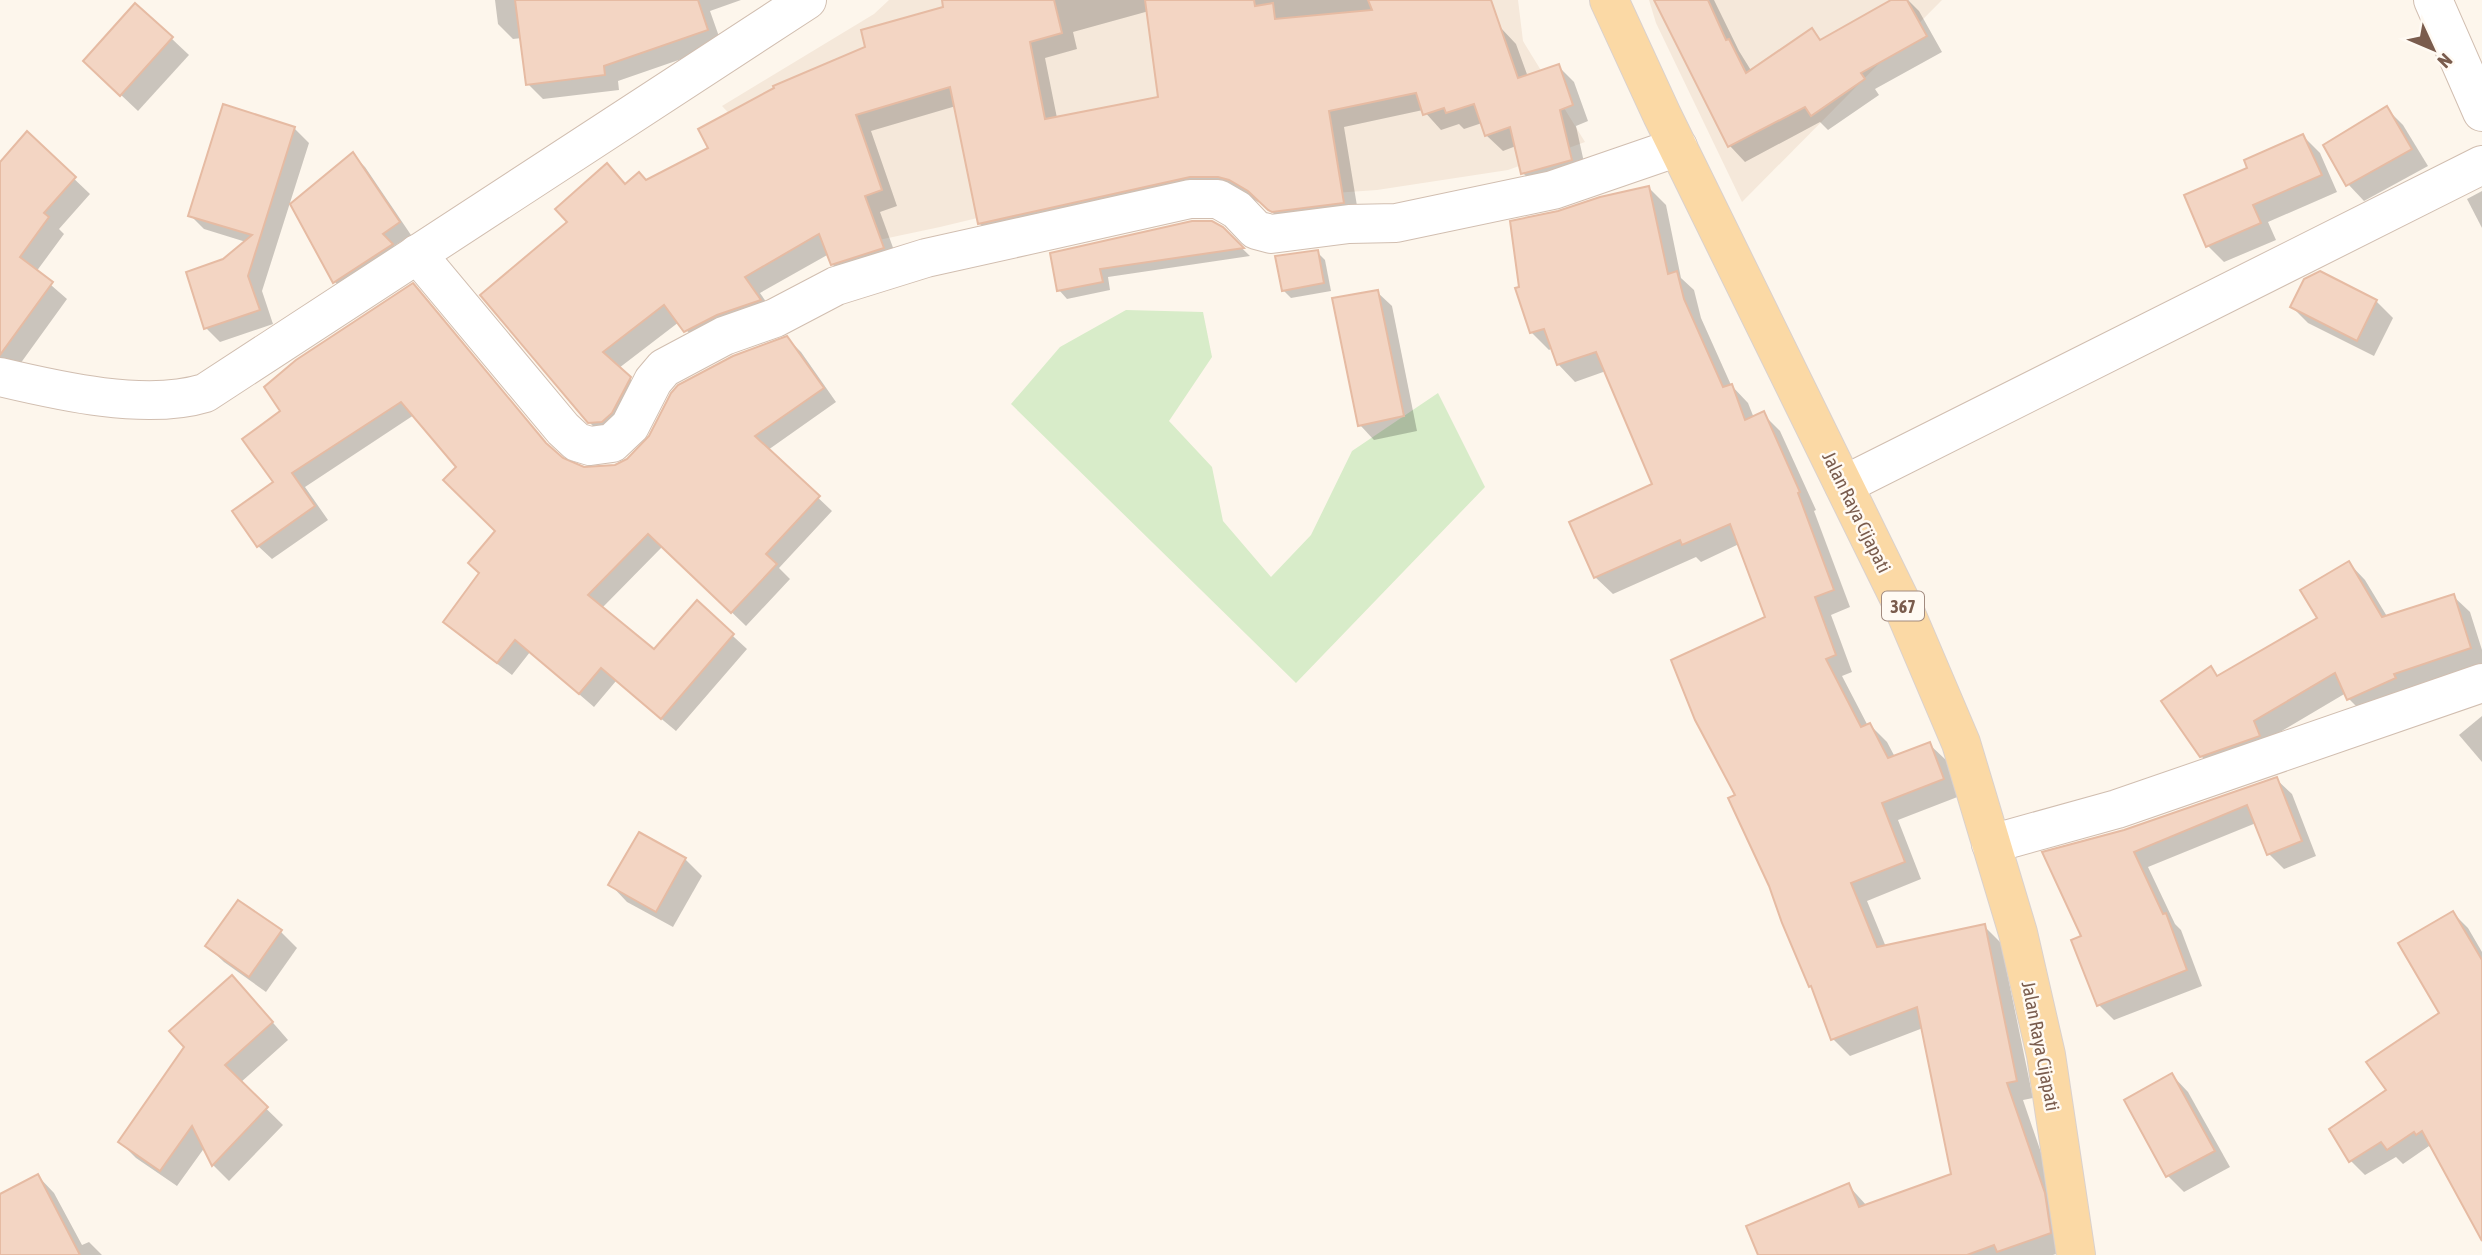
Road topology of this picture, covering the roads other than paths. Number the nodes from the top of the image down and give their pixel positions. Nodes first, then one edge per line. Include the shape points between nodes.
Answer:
1 (807, 0) edge
2 (1609, 0) edge
3 (2433, 0) edge
4 (2479, 95) edge
5 (1678, 147) junction
6 (2482, 165) edge
7 (418, 254) junction
8 (0, 377) edge
9 (1844, 485) junction
10 (2482, 683) edge
11 (1991, 844) junction
12 (2076, 1255) edge

1 - 7 street
2 - 5 main road, Jalan Raya Cijapati / 367
3 - 4 street
5 - 7 street via 1553,190 1396,223 1349,223 1271,234 1256,230 1237,210 1217,199 1190,199 926,258 836,285 664,368 630,426 612,443 590,446 563,429
5 - 9 main road, Jalan Raya Cijapati / 367
6 - 9 street
7 - 8 street via 205,393 187,399 89,396
9 - 11 main road, Jalan Raya Cijapati / 367 via 1901,602 1961,743
10 - 11 street via 2117,809
11 - 12 main road, Jalan Raya Cijapati / 367 via 2018,933 2046,1055

